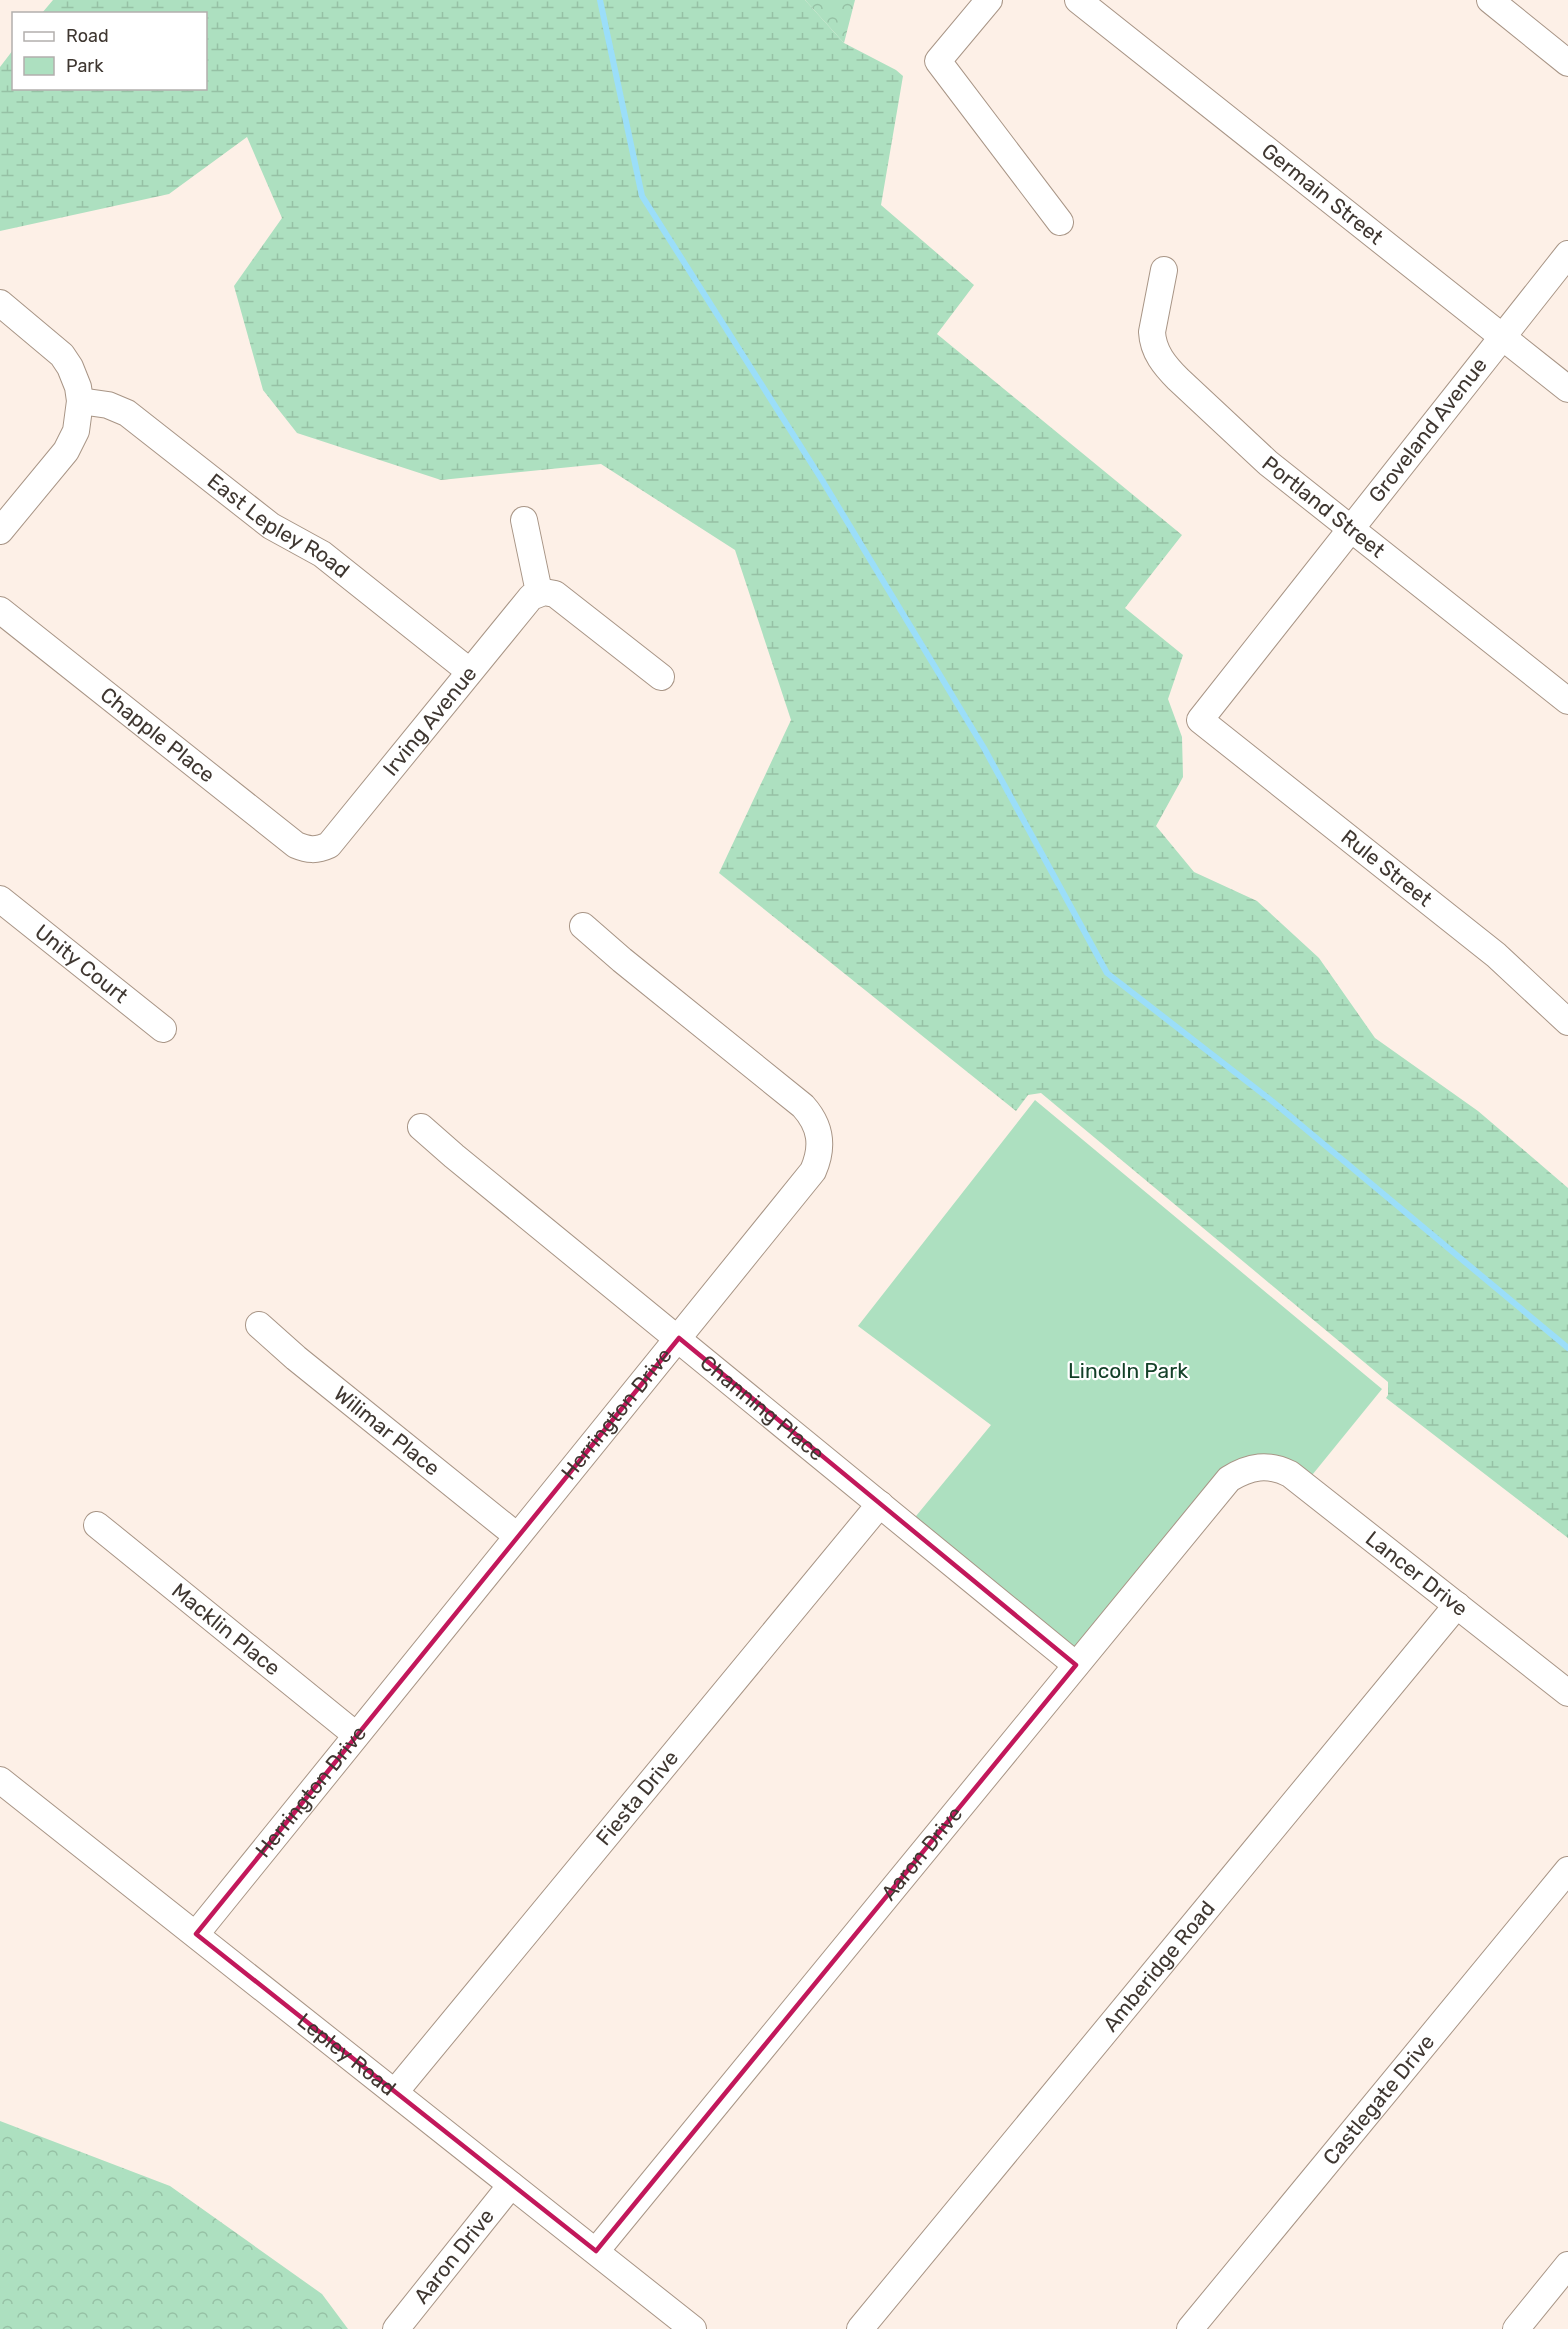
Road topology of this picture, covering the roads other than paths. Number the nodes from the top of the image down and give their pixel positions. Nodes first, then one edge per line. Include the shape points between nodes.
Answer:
1 (989, 0) edge
2 (1078, 0) edge
3 (1490, 0) edge
4 (1568, 63) edge
5 (1060, 222) dead end
6 (1568, 254) edge
7 (1164, 270) dead end
8 (0, 303) edge
9 (1502, 337) junction
10 (1568, 389) edge
11 (80, 401) junction
12 (524, 520) dead end
13 (1351, 528) junction
14 (0, 531) edge
15 (539, 592) junction
16 (0, 610) edge
17 (470, 671) junction
18 (661, 677) dead end
19 (1568, 701) edge
20 (1200, 720) joint
21 (319, 849) joint
22 (0, 899) edge
23 (583, 926) dead end
24 (1568, 1022) edge
25 (163, 1029) dead end
26 (422, 1127) dead end
27 (259, 1324) dead end
28 (678, 1338) junction
29 (1259, 1466) joint
30 (880, 1504) junction
31 (97, 1525) dead end
32 (517, 1536) junction
33 (1457, 1605) junction
34 (1076, 1665) junction
35 (1568, 1693) edge
36 (356, 1735) junction
37 (0, 1780) edge
38 (1568, 1870) edge
39 (196, 1934) junction
40 (394, 2092) junction
41 (511, 2185) junction
42 (596, 2251) junction
43 (1568, 2265) edge
44 (396, 2329) edge
45 (693, 2329) edge
46 (860, 2329) edge
47 (1190, 2329) edge
48 (1516, 2329) edge

1 - 5 street via 938,60
2 - 9 street, Germain Street
3 - 4 street
6 - 9 street, Groveland Avenue
7 - 13 street, Portland Street via 1152,332 1157,352 1178,379 1268,462
8 - 11 street via 62,355 74,377
9 - 10 street, Germain Street
9 - 13 street, Groveland Avenue
11 - 14 street via 76,431 66,451
11 - 17 street, East Lepley Road via 108,405 127,413 271,526 322,554
12 - 15 street
13 - 19 street, Portland Street
13 - 20 street, Groveland Avenue
15 - 17 street, Irving Avenue
15 - 18 street via 555,594
16 - 21 street, Chapple Place via 296,845 307,850
17 - 21 street, Irving Avenue via 329,845
20 - 24 street, Rule Street via 1496,955
22 - 25 street, Unity Court
23 - 28 street, Herrington Drive via 803,1106 818,1126 821,1143 813,1171
26 - 28 street, Channing Place
27 - 32 street, Wilimar Place
28 - 30 street, Channing Place
28 - 32 street, Herrington Drive
29 - 33 street, Lancer Drive via 1279,1468 1290,1474
29 - 34 street, Aaron Drive via 1229,1479
30 - 34 street, Channing Place
30 - 40 street, Fiesta Drive
31 - 36 street, Macklin Place
32 - 36 street, Herrington Drive
33 - 35 street, Lancer Drive
33 - 46 street, Amberidge Road
34 - 42 street, Aaron Drive
36 - 39 street, Herrington Drive
37 - 39 street, Lepley Road
38 - 47 street, Castlegate Drive
39 - 40 street, Lepley Road
40 - 41 street, Lepley Road
41 - 42 street, Lepley Road
41 - 44 street, Aaron Drive
42 - 45 street, Lepley Road
43 - 48 street

